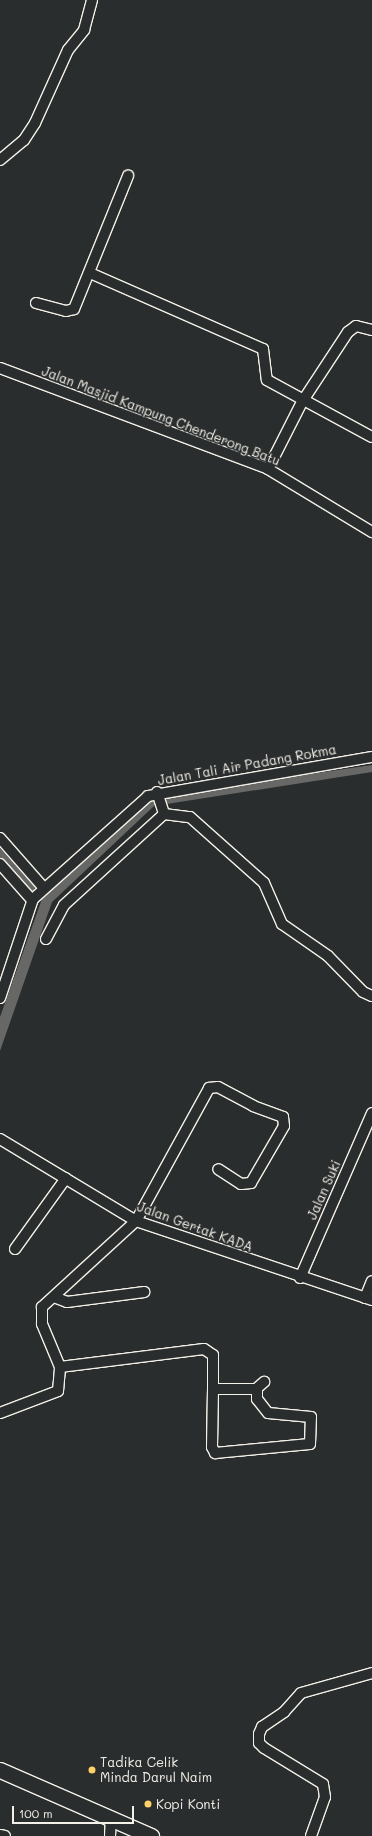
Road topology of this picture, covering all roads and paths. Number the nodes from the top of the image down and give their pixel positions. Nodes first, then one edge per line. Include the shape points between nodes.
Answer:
1 (92, 0) edge
2 (0, 160) edge
3 (128, 176) dead end
4 (90, 273) junction
5 (36, 303) dead end
6 (372, 330) edge
7 (0, 368) edge
8 (302, 402) junction
9 (372, 437) edge
10 (268, 469) junction
11 (372, 532) edge
12 (372, 757) edge
13 (157, 793) junction
14 (164, 814) junction
15 (0, 838) edge
16 (0, 864) edge
17 (42, 888) junction
18 (32, 900) junction
19 (46, 939) dead end
20 (372, 996) edge
21 (0, 998) edge
22 (372, 1113) edge
23 (0, 1139) edge
24 (218, 1169) dead end
25 (66, 1178) junction
26 (136, 1221) junction
27 (15, 1248) dead end
28 (300, 1278) junction
29 (372, 1282) edge
30 (144, 1292) dead end
31 (54, 1296) junction
32 (369, 1299) edge
33 (60, 1367) junction
34 (213, 1389) junction
35 (0, 1413) edge
36 (372, 1673) edge
37 (0, 1770) edge
38 (112, 1819) junction
39 (0, 1835) edge
40 (5, 1836) edge
41 (110, 1836) edge
42 (151, 1836) edge
43 (311, 1836) edge

1 - 2 street via 84,30 68,50 35,123 24,140
3 - 4 street
4 - 5 street via 74,309 66,311
4 - 8 street via 263,349 267,380
6 - 8 street via 352,328
7 - 10 street, Jalan Masjid Kampung Chenderong Batu
8 - 9 street
8 - 10 street
10 - 11 street, Jalan Masjid Kampung Chenderong Batu
12 - 13 street, Jalan Tali Air Padang Rokma
13 - 14 street
13 - 17 street, Jalan Tali Air Padang Rokma via 142,802 56,882
14 - 19 street via 64,905
14 - 20 street via 190,816 264,883 282,924 328,956 363,992
15 - 17 street
16 - 18 street
17 - 18 street
18 - 21 street
22 - 28 street, Jalan Suki
23 - 25 street, Jalan Gertak KADA
24 - 26 street via 241,1184 251,1183 284,1126 283,1117 253,1106 218,1087 209,1088
25 - 26 street, Jalan Gertak KADA via 93,1198
25 - 27 street
26 - 28 street, Jalan Gertak KADA
26 - 31 street
28 - 32 street, Jalan Gertak KADA
29 - 32 street
30 - 31 street via 67,1302
31 - 33 street via 42,1307 42,1324
33 - 34 street via 208,1350 213,1355
33 - 35 street via 57,1392
34 - 34 street via 212,1447 216,1453 310,1444 311,1417 265,1412 257,1399 260,1385
36 - 43 street via 301,1693 284,1712 262,1727 259,1734 259,1743 264,1748 323,1784 325,1796
37 - 38 main road
38 - 41 street
38 - 42 main road
39 - 40 street

